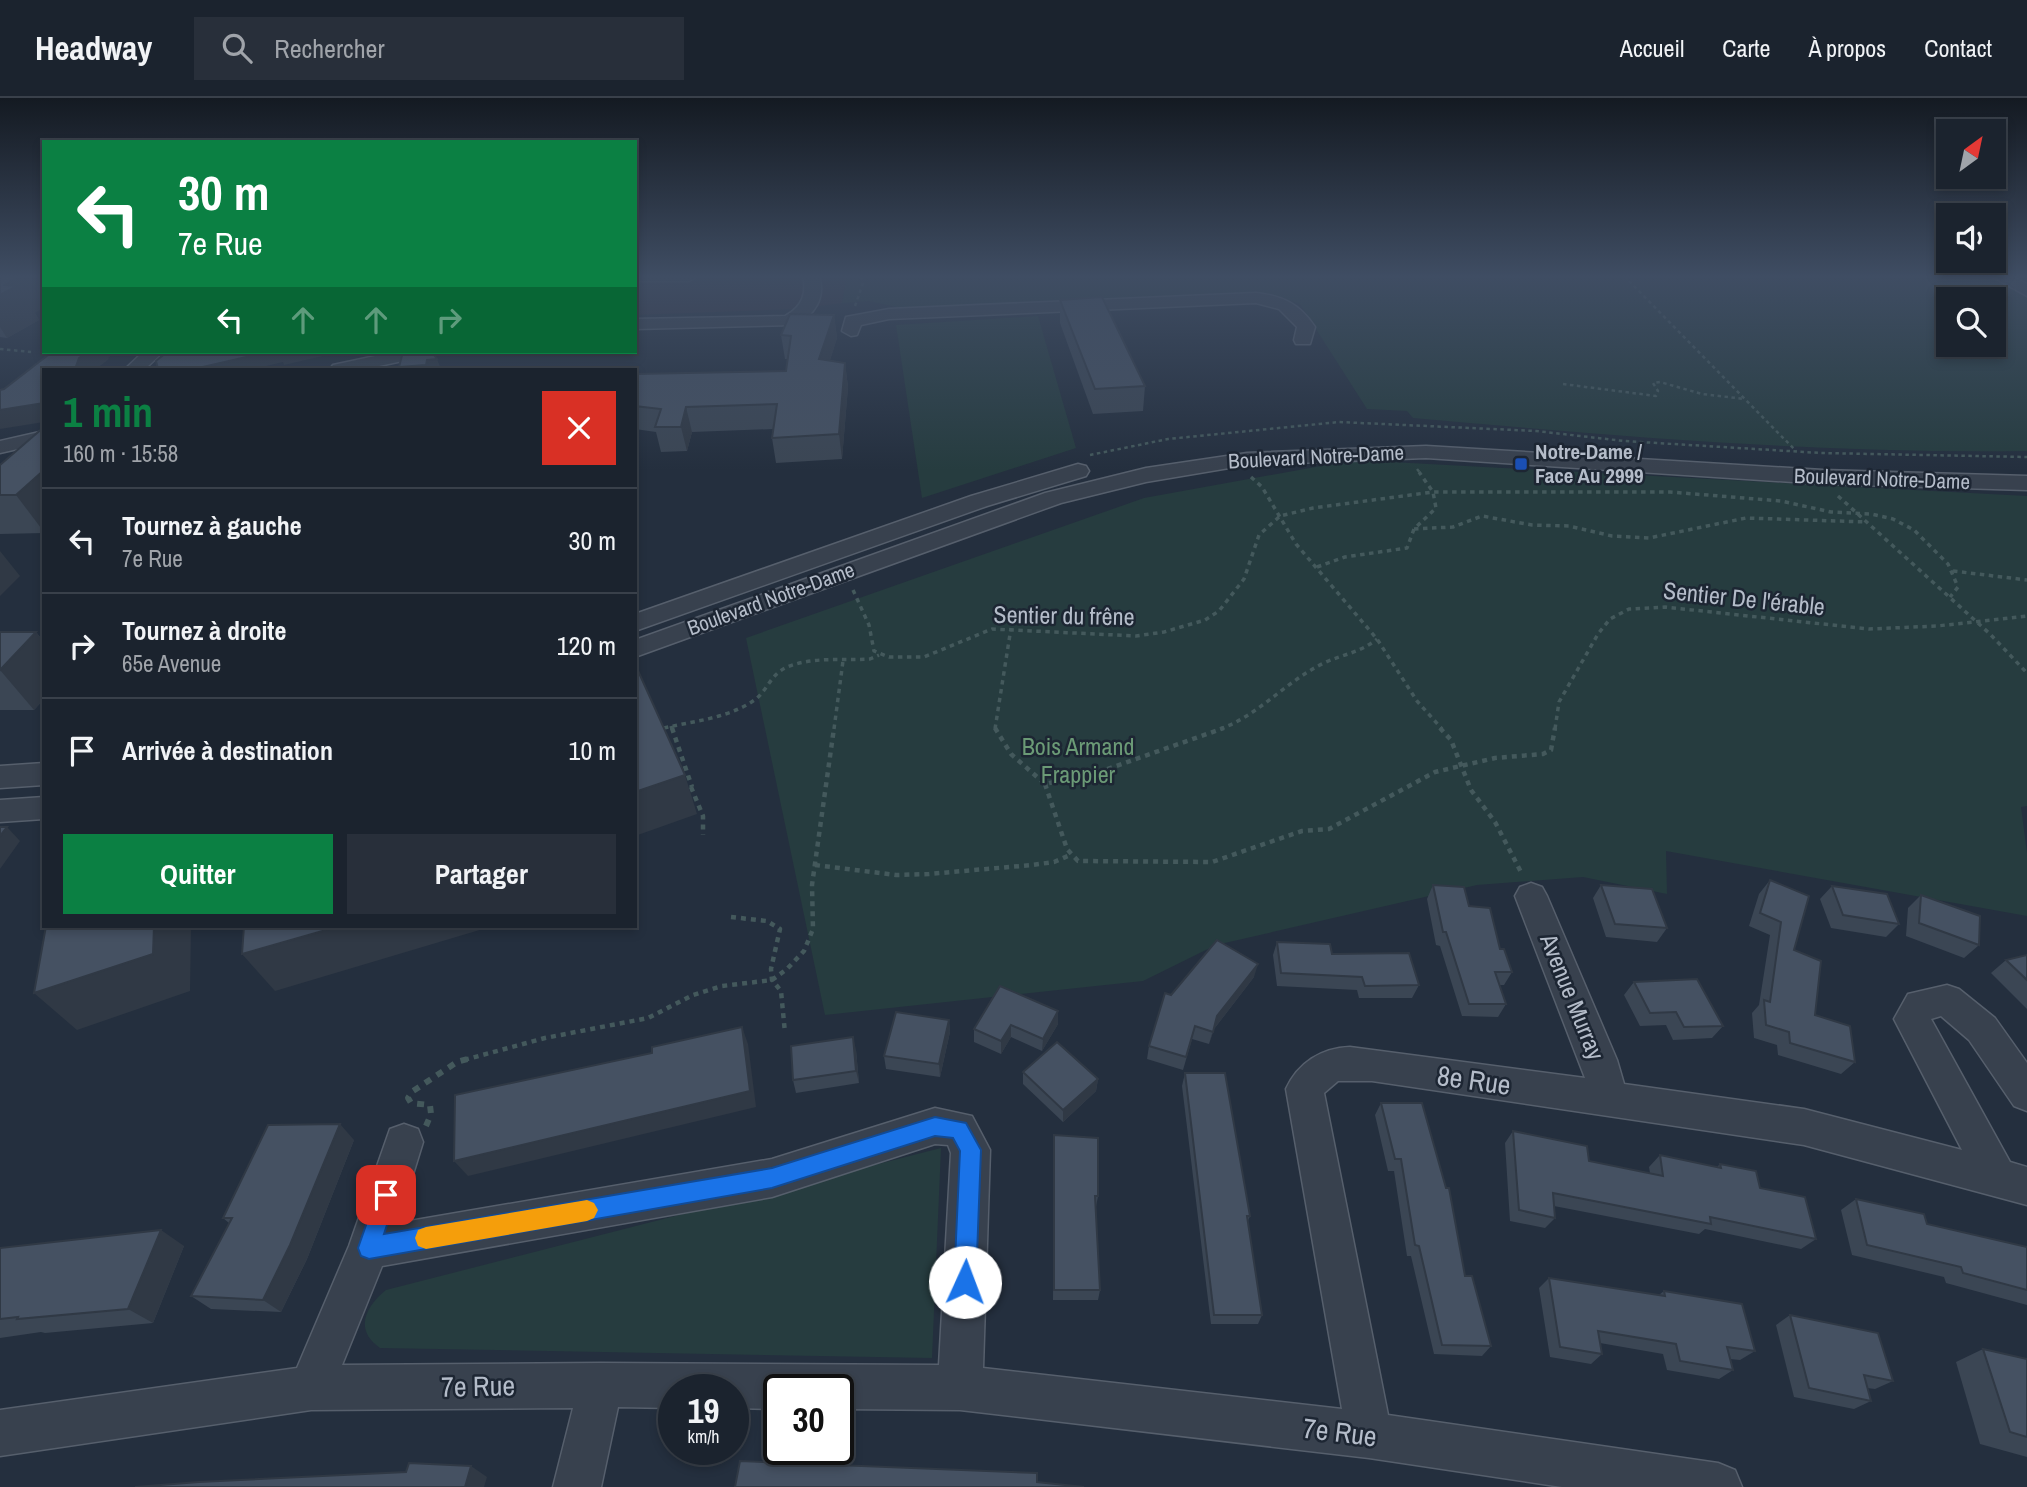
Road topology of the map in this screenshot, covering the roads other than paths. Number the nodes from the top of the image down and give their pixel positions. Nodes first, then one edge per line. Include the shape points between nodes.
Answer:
1 (152, 354) edge
2 (410, 354) edge
3 (135, 368) edge
4 (345, 368) edge
5 (42, 436) edge
6 (0, 447) edge
7 (2027, 464) edge
8 (2027, 483) edge
9 (637, 623) edge
10 (637, 648) edge
11 (42, 774) edge
12 (0, 777) edge
13 (42, 808) edge
14 (0, 811) edge
15 (1529, 889) road end
16 (2027, 1094) edge
17 (1609, 1099) junction
18 (404, 1142) road end
19 (2012, 1181) edge
20 (369, 1248) junction
21 (601, 1385) junction
22 (311, 1388) junction
23 (960, 1388) junction
24 (0, 1433) edge
25 (1369, 1435) junction
26 (577, 1487) edge
27 (1718, 1487) edge

1 - 3 street
2 - 4 street
5 - 6 street
7 - 9 street, Boulevard Notre-Dame via 1852,462 1418,436 1338,436 1214,445 1136,458 1027,485
8 - 10 street, Boulevard Notre-Dame via 1854,479 1426,452 1247,459 1122,480 1041,502
11 - 12 street
13 - 14 street
15 - 17 street, Avenue Murray via 1599,1060
16 - 19 street, 8e Rue via 1982,1029 1947,1000 1920,1005 1912,1019
17 - 19 street, 8e Rue via 1804,1127
17 - 25 street, 8e Rue via 1342,1062 1320,1069 1305,1089
18 - 20 street
20 - 22 street
20 - 23 street via 772,1178 935,1126 959,1129 971,1150
21 - 22 street, 7e Rue
21 - 23 street, 7e Rue
21 - 26 street
22 - 24 street, 7e Rue
23 - 25 street, 7e Rue
25 - 27 street, 7e Rue

